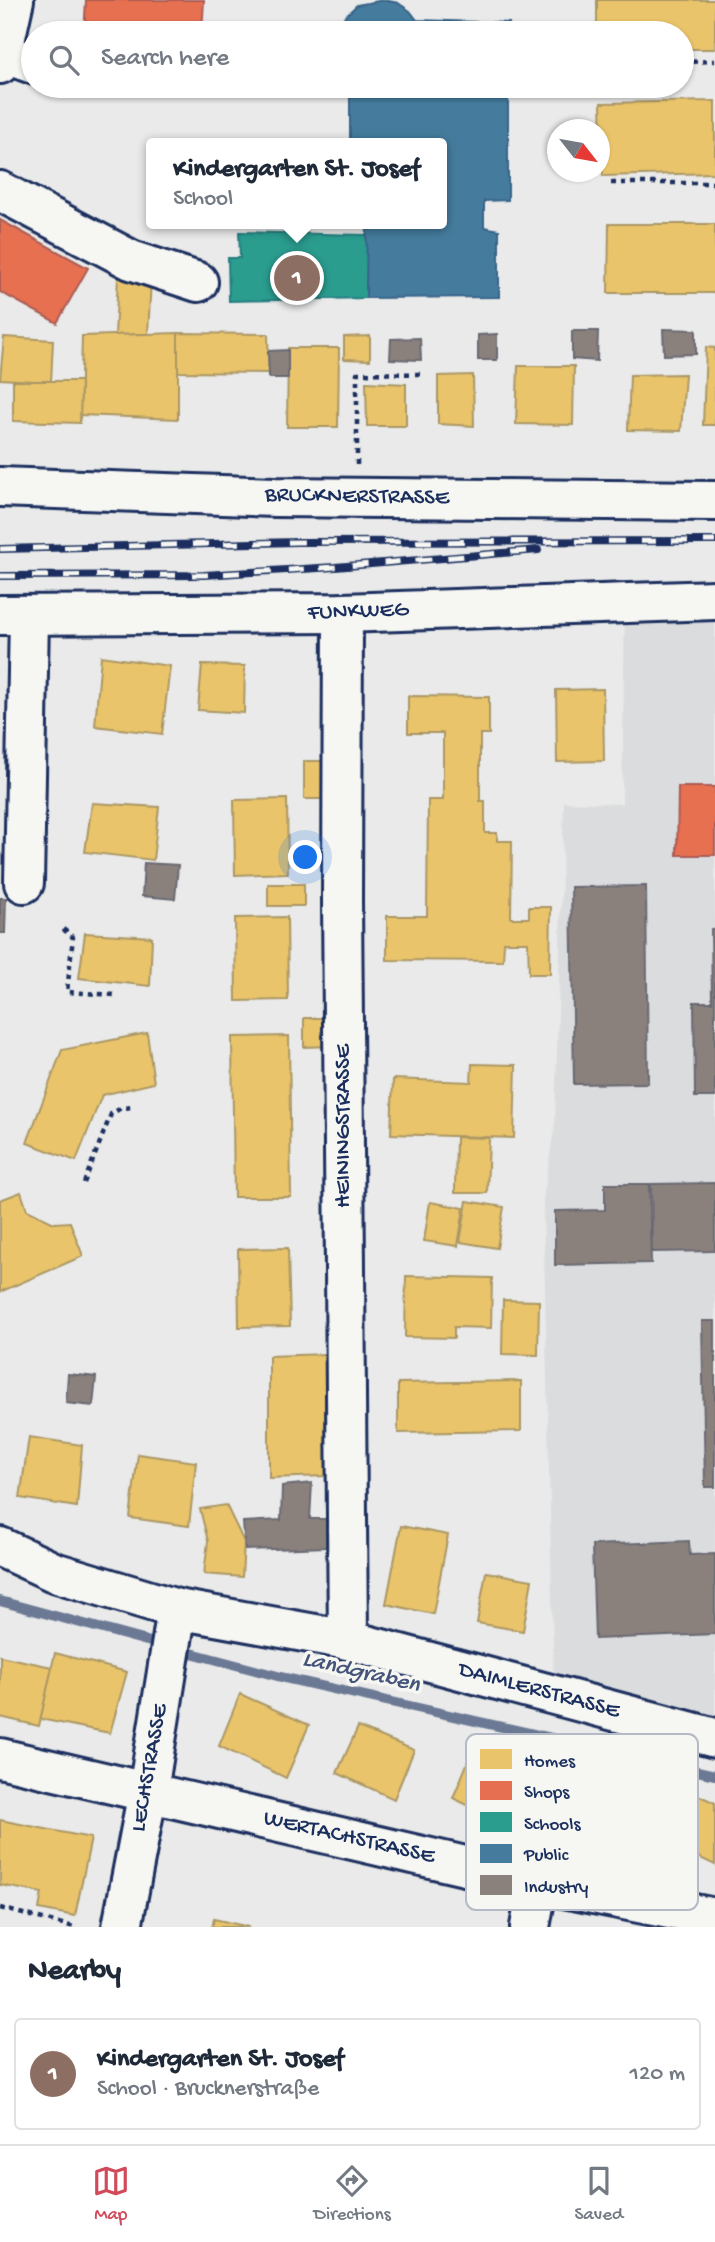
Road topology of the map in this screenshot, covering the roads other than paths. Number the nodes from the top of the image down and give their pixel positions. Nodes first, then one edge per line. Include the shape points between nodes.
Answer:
1 (14, 0) edge
2 (12, 60) edge
3 (0, 191) edge
4 (198, 282) dead end
5 (0, 487) edge
6 (715, 501) edge
7 (715, 600) edge
8 (343, 613) junction
9 (14, 616) edge
10 (24, 883) dead end
11 (0, 1547) edge
12 (173, 1634) junction
13 (348, 1640) junction
14 (715, 1738) edge
15 (0, 1758) edge
16 (148, 1791) junction
17 (466, 1866) edge
18 (675, 1910) edge
19 (715, 1918) edge
20 (122, 1927) edge

1 - 2 street
3 - 4 street via 131,260
5 - 6 street, BRUCKNERSTRASSE via 251,496
7 - 8 street, FUNKWEG
8 - 9 street, FUNKWEG
8 - 13 street, HEININGSTRASSE
9 - 10 street
11 - 12 street, DAIMLERSTRASSE
12 - 13 street, DAIMLERSTRASSE
12 - 16 street, LECHSTRASSE
13 - 14 street, DAIMLERSTRASSE
15 - 16 street, WERTACHSTRASSE
16 - 17 street, WERTACHSTRASSE
16 - 20 street, LECHSTRASSE
18 - 19 street, WERTACHSTRASSE

